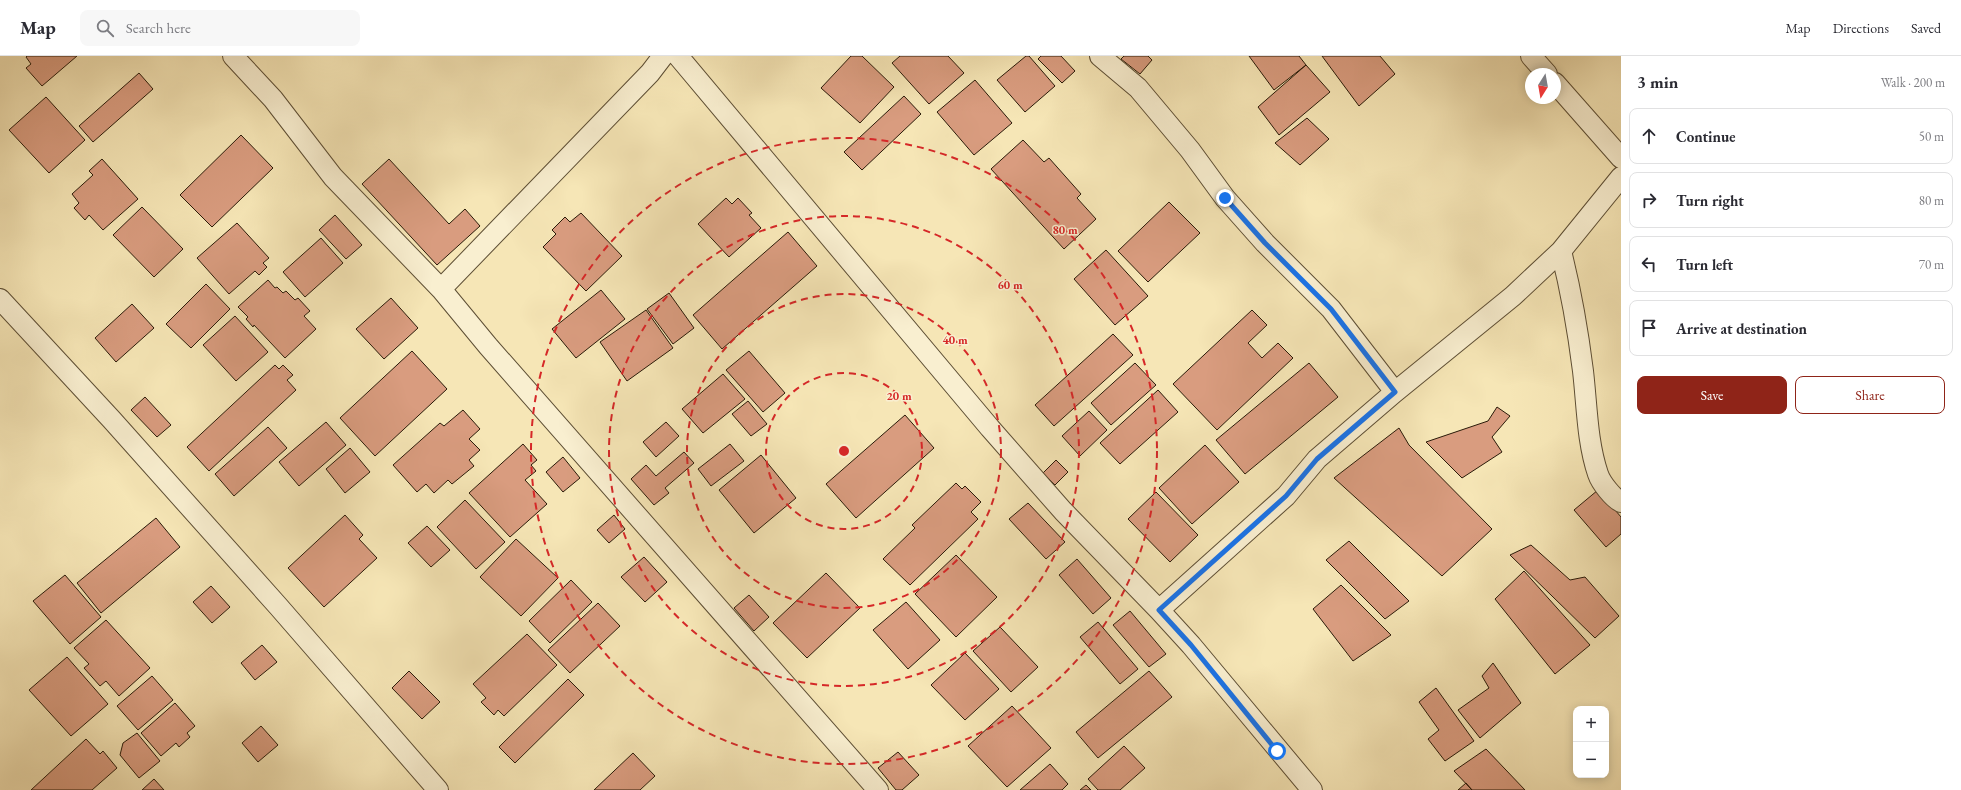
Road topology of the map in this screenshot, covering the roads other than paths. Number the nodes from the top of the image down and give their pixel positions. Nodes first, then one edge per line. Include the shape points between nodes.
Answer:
1 (233, 56) edge
2 (664, 56) edge
3 (678, 56) edge
4 (1100, 56) edge
5 (1531, 56) edge
6 (1542, 68) edge
7 (1561, 90) edge
8 (1621, 158) edge
9 (1621, 177) edge
10 (1561, 251) junction
11 (441, 288) junction
12 (0, 299) edge
13 (1395, 392) junction
14 (1621, 502) edge
15 (1159, 610) junction
16 (438, 790) edge
17 (878, 790) edge
18 (1312, 790) edge

1 - 11 street via 273,99 333,177
2 - 11 street
3 - 15 street via 990,428 1063,511
4 - 13 street via 1138,88 1190,150 1225,198 1265,243 1331,309
5 - 6 street
7 - 8 street
9 - 10 street
10 - 13 street via 1513,296
10 - 14 street via 1570,287 1582,362 1591,445 1598,476
11 - 17 street via 499,358
12 - 16 street via 138,449
13 - 15 street via 1317,459 1286,496
15 - 18 street

